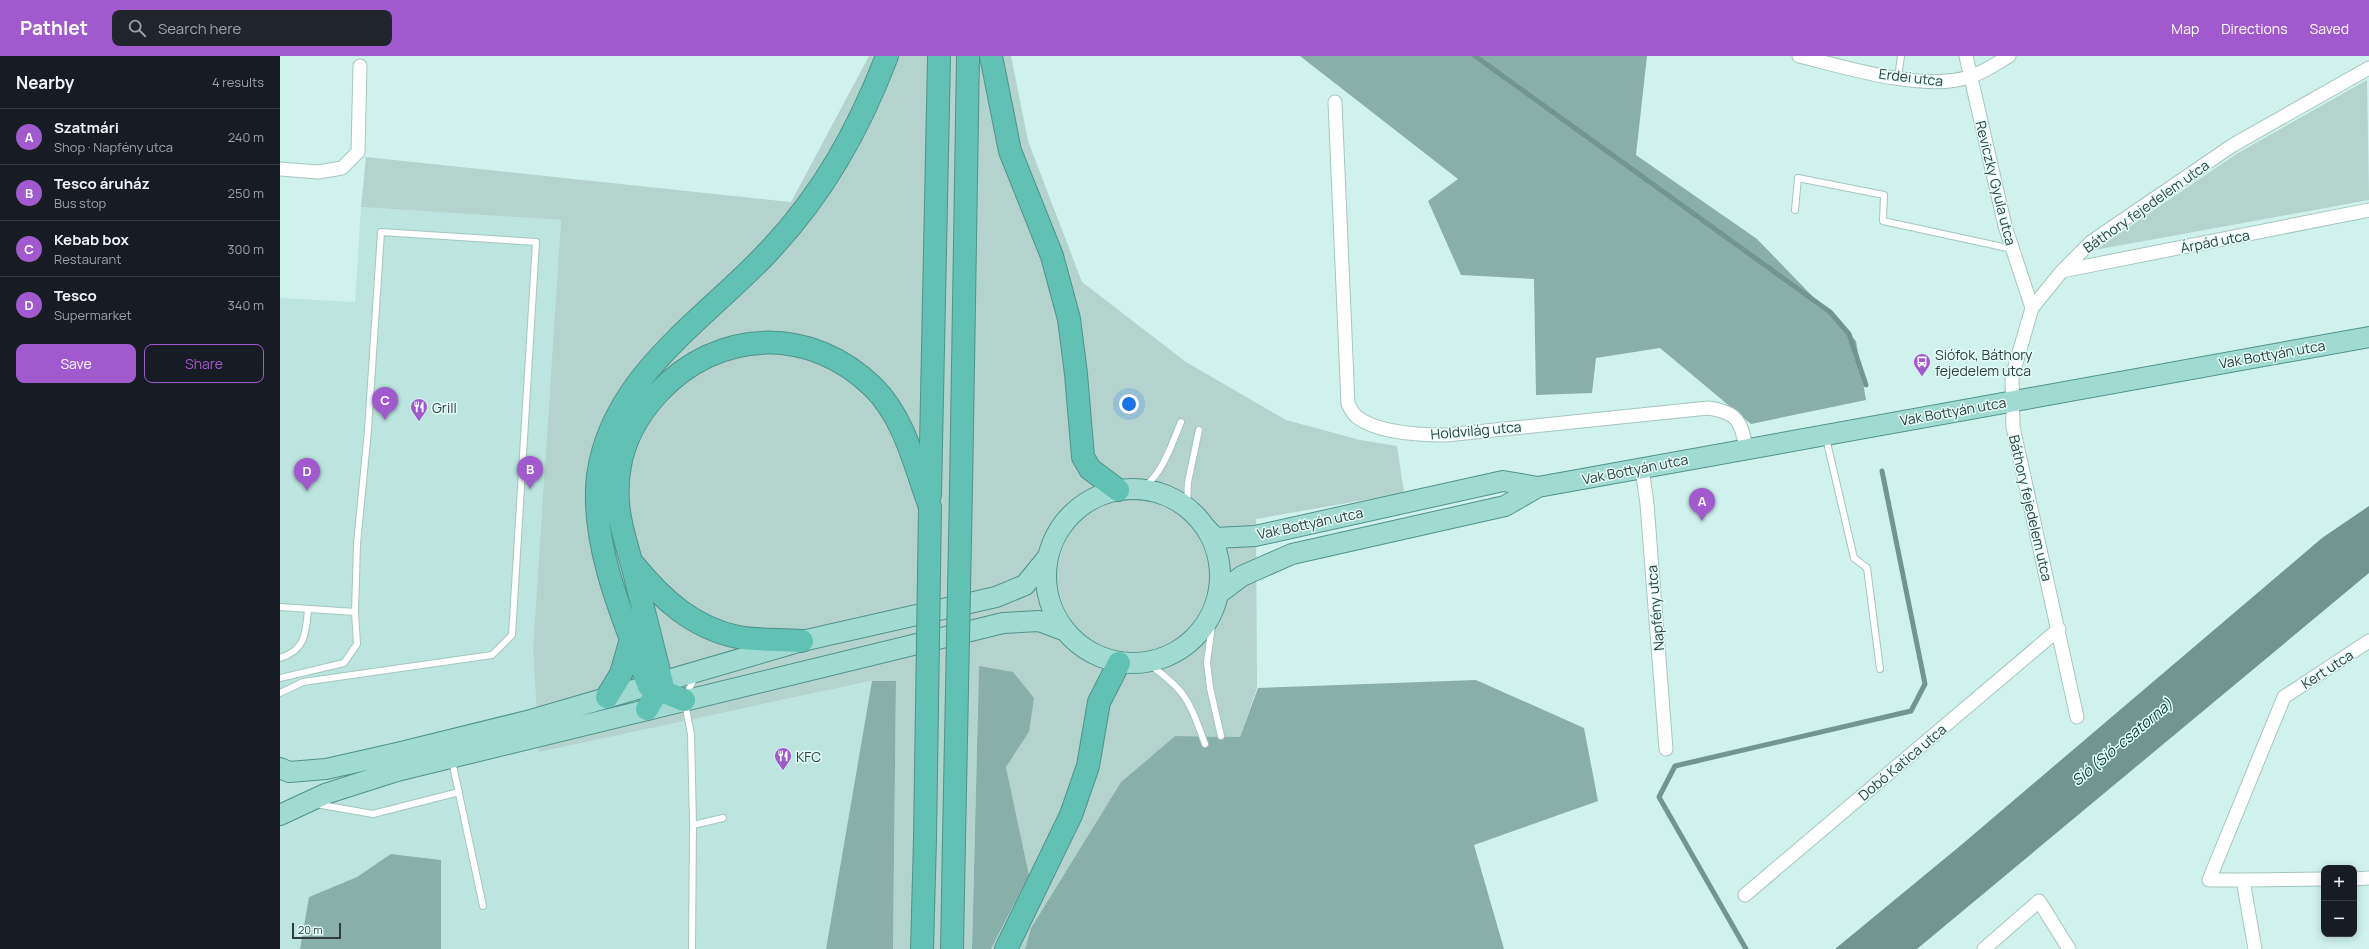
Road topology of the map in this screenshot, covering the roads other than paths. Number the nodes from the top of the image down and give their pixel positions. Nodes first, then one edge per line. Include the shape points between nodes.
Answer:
1 (887, 56) edge
2 (939, 56) edge
3 (968, 56) edge
4 (991, 56) edge
5 (1799, 56) edge
6 (1901, 56) edge
7 (1966, 56) edge
8 (2009, 56) edge
9 (360, 66) dead end
10 (2369, 68) edge
11 (1970, 77) junction
12 (1898, 78) junction
13 (1335, 102) dead end
14 (280, 169) edge
15 (1795, 210) dead end
16 (2369, 210) edge
17 (2012, 249) junction
18 (2062, 271) junction
19 (2032, 308) junction
20 (2369, 337) edge
21 (2012, 401) junction
22 (1181, 422) dead end
23 (1199, 430) dead end
24 (1825, 434) junction
25 (1746, 448) junction
26 (1642, 468) junction
27 (1538, 487) junction
28 (1142, 489) junction
29 (1118, 490) junction
30 (930, 508) junction
31 (1187, 508) junction
32 (1204, 525) junction
33 (1047, 558) junction
34 (631, 561) junction
35 (1216, 602) junction
36 (280, 607) edge
37 (308, 609) junction
38 (355, 612) junction
39 (2059, 629) junction
40 (1064, 630) junction
41 (631, 639) junction
42 (802, 641) junction
43 (2369, 641) edge
44 (280, 658) edge
45 (1119, 663) junction
46 (1147, 663) junction
47 (1880, 669) dead end
48 (697, 674) junction
49 (280, 678) edge
50 (656, 686) junction
51 (280, 693) edge
52 (607, 697) junction
53 (684, 700) junction
54 (647, 709) junction
55 (2077, 717) dead end
56 (1221, 736) dead end
57 (1205, 744) dead end
58 (450, 749) junction
59 (1666, 749) dead end
60 (280, 768) edge
61 (459, 792) junction
62 (304, 802) junction
63 (280, 815) edge
64 (722, 818) dead end
65 (693, 825) junction
66 (2369, 878) edge
67 (2321, 879) edge
68 (2357, 879) edge
69 (2243, 880) junction
70 (1745, 894) dead end
71 (483, 906) dead end
72 (692, 949) edge
73 (922, 949) edge
74 (952, 949) edge
75 (1006, 949) edge
76 (1984, 949) edge
77 (2069, 949) edge
78 (2255, 949) edge

1 - 41 highway via 869,104 834,167 809,205 769,251 666,351 634,386 618,412 604,448 598,476 598,505 608,572
2 - 30 highway
3 - 74 highway, bridge
4 - 29 highway via 1010,151 1052,256 1069,319 1083,457 1090,469
5 - 12 street, Erdei utca
6 - 12 lane
7 - 11 street, Reviczky Gyula utca
8 - 11 street, Erdei utca
9 - 14 street via 358,152 342,168 318,172
10 - 18 street, Báthory fejedelem utca via 2234,145 2091,242
11 - 12 street, Erdei utca via 1944,83
11 - 17 street, Reviczky Gyula utca
13 - 25 street, Holdvilág utca via 1348,404 1355,416 1366,423 1414,435 1446,436 1708,408 1724,410 1737,419
15 - 17 lane via 1798,178 1884,195 1882,221
16 - 18 street, Árpád utca
17 - 19 street, Reviczky Gyula utca
18 - 19 street, Báthory fejedelem utca
19 - 21 street, Báthory fejedelem utca via 2012,377
20 - 21 main road, Vak Bottyán utca
21 - 24 main road, Vak Bottyán utca
21 - 39 street, Báthory fejedelem utca via 2012,427
22 - 28 lane via 1154,480
23 - 31 lane via 1188,482
24 - 25 main road, Vak Bottyán utca
24 - 47 lane via 1854,558 1867,568
25 - 26 main road, Vak Bottyán utca
26 - 27 main road, Vak Bottyán utca
26 - 59 street, Napfény utca
27 - 32 main road, Vak Bottyán utca via 1503,481 1256,536 1215,538
27 - 35 main road, Vak Bottyán utca via 1506,506 1292,554 1242,576
28 - 29 main road
28 - 31 main road via 1166,495
29 - 33 main road via 1093,499 1072,514 1056,534
30 - 34 highway via 903,431 879,393 857,373 831,357 786,343 737,346 693,362 671,379 643,409 629,433 620,465 618,516
30 - 73 highway, bridge
31 - 32 main road
32 - 35 main road via 1215,546 1220,570
33 - 40 main road via 1046,588 1049,603
33 - 42 main road via 1025,585 996,596
34 - 42 highway via 670,604 694,622 739,637
34 - 50 highway
35 - 46 main road via 1198,635 1175,653
35 - 56 lane via 1207,662
36 - 37 lane
37 - 38 lane
37 - 44 lane via 305,638 292,654
38 - 49 lane via 357,644 344,663
38 - 51 lane via 357,544 368,430 381,232 536,242 512,635 492,655 303,682
39 - 55 street, Báthory fejedelem utca
39 - 70 street, Dobó Katica utca
40 - 45 main road via 1085,649
40 - 53 main road via 1040,621 1003,623
41 - 50 highway
41 - 52 highway via 621,674
42 - 48 main road
43 - 69 street, Kert utca via 2284,697 2209,880
45 - 46 main road
45 - 75 highway via 1099,702 1088,766 1071,815
46 - 57 lane via 1169,678 1182,691 1190,704
48 - 50 main road
48 - 53 lane
50 - 52 main road
50 - 53 highway
50 - 54 highway
52 - 58 main road via 527,721
53 - 54 main road
53 - 65 lane via 690,727
54 - 58 main road
58 - 60 main road via 326,769 289,772
58 - 61 lane
58 - 62 main road
61 - 62 lane via 373,814
61 - 71 lane
62 - 63 main road
64 - 65 lane
65 - 72 lane
66 - 68 street
67 - 69 street
69 - 78 street
76 - 77 street via 2039,901

